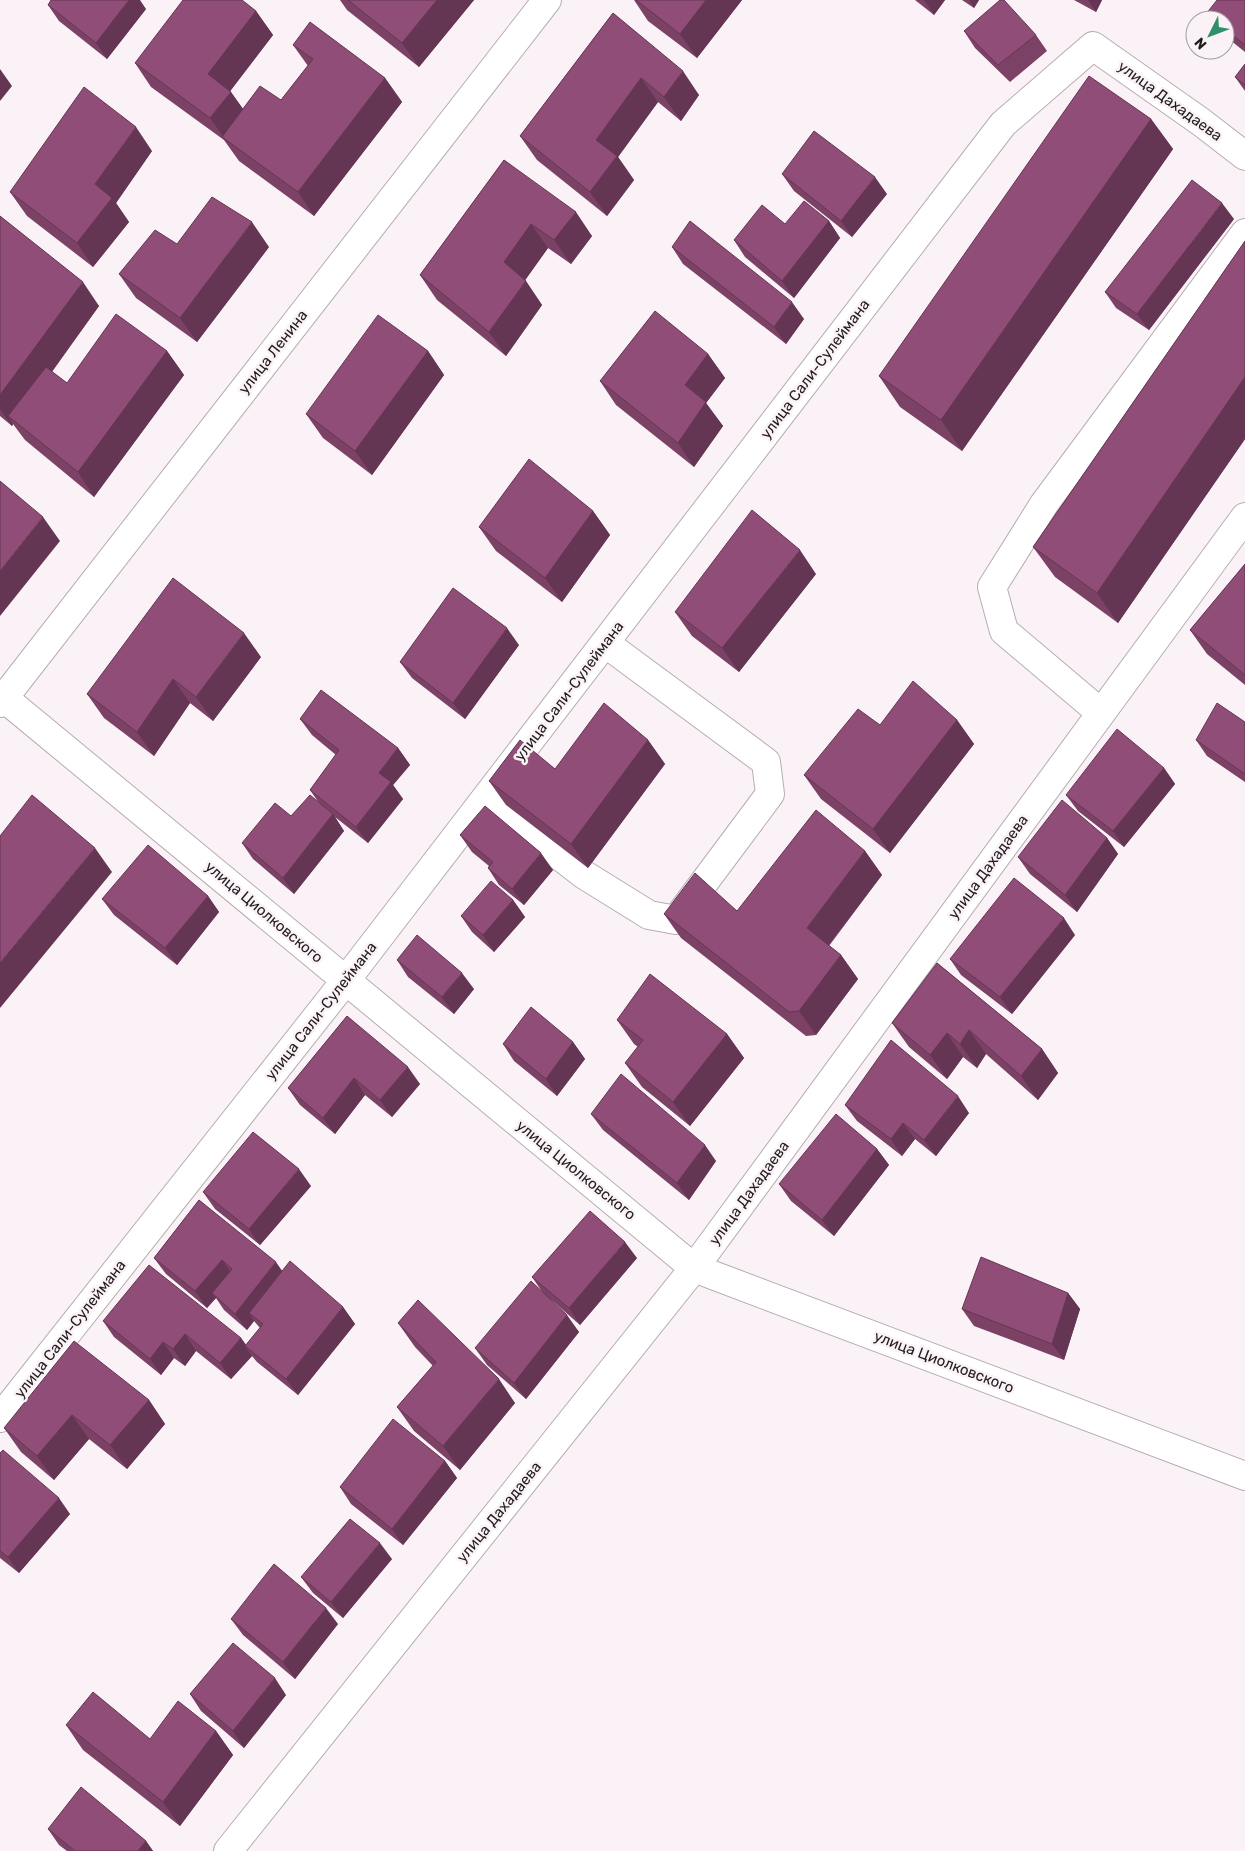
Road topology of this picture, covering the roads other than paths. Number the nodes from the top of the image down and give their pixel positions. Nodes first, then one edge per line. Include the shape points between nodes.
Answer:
1 (547, 0) edge
2 (1093, 46) joint
3 (1245, 156) edge
4 (1245, 233) edge
5 (1245, 517) edge
6 (605, 643) junction
7 (2, 701) edge
8 (1101, 713) junction
9 (486, 799) junction
10 (346, 980) junction
11 (694, 1268) junction
12 (0, 1418) edge
13 (1245, 1476) edge
14 (228, 1851) edge

1 - 7 street, улица Ленина
2 - 3 street, улица Дахадаева
2 - 6 street, улица Сали-Сулеймана via 1002,124
4 - 8 street via 1044,504 992,587 1004,632
5 - 8 street, улица Дахадаева
6 - 9 street, улица Сали-Сулеймана
6 - 9 street via 766,762 770,794 676,920 649,915 583,874
7 - 10 street, улица Циолковского
8 - 11 street, улица Дахадаева
9 - 10 street, улица Сали-Сулеймана
10 - 11 street, улица Циолковского
10 - 12 street, улица Сали-Сулеймана
11 - 13 street, улица Циолковского
11 - 14 street, улица Дахадаева

